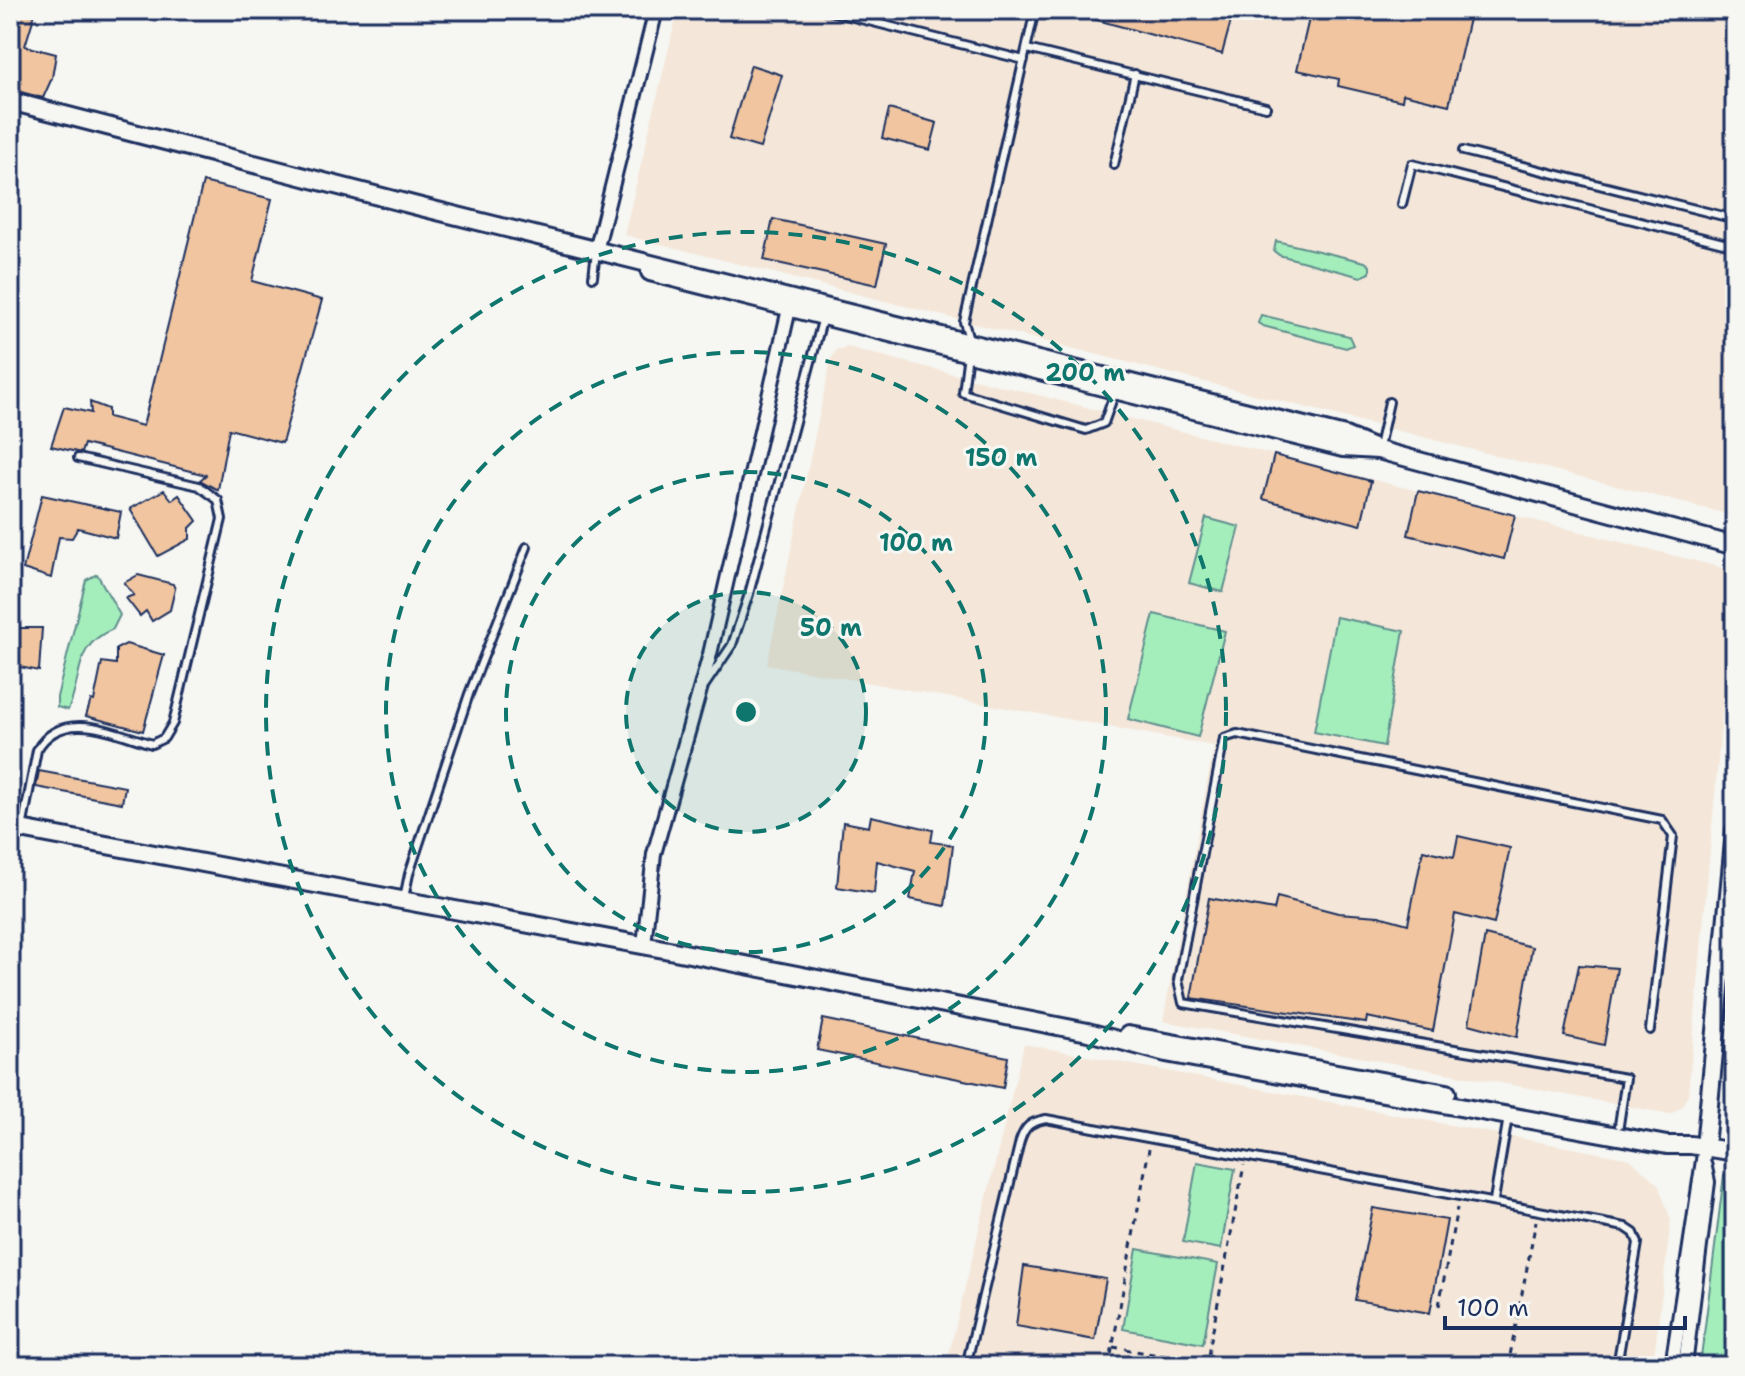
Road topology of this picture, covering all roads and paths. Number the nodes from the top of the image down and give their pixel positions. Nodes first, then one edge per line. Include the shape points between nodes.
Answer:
1 (656, 10) edge
2 (825, 10) edge
3 (1035, 10) edge
4 (1027, 49) junction
5 (1024, 60) junction
6 (1135, 74) junction
7 (10, 101) edge
8 (1266, 107) dead end
9 (1463, 151) dead end
10 (1114, 165) dead end
11 (1402, 204) dead end
12 (1735, 219) edge
13 (1735, 246) edge
14 (596, 251) junction
15 (593, 277) dead end
16 (789, 309) junction
17 (823, 317) junction
18 (969, 348) junction
19 (1115, 390) junction
20 (1389, 402) dead end
21 (1378, 450) junction
22 (78, 458) dead end
23 (1735, 546) edge
24 (527, 547) dead end
25 (699, 694) junction
26 (16, 828) edge
27 (1735, 831) edge
28 (404, 902) junction
29 (644, 945) junction
30 (1650, 1030) dead end
31 (1509, 1110) junction
32 (1619, 1125) junction
33 (1152, 1137) junction
34 (1700, 1151) junction
35 (1735, 1152) edge
36 (1246, 1155) junction
37 (1460, 1195) junction
38 (1494, 1200) junction
39 (1538, 1209) junction
40 (1439, 1306) dead end
41 (1113, 1347) junction
42 (1207, 1365) edge
43 (966, 1366) edge
44 (1109, 1366) edge
45 (1221, 1366) edge
46 (1508, 1366) edge
47 (1617, 1366) edge
48 (1672, 1366) edge
49 (1685, 1366) edge

1 - 14 street
2 - 5 lane
3 - 4 lane
4 - 5 lane
4 - 6 lane
5 - 18 lane via 964,322
6 - 8 lane
6 - 10 lane
7 - 14 street
9 - 12 lane
11 - 13 lane via 1412,164
14 - 15 lane
14 - 16 street via 646,271
14 - 18 street
16 - 17 street
16 - 25 street
17 - 18 street
17 - 25 lane via 749,594 732,645
18 - 19 street
18 - 19 lane via 963,393 1086,430 1104,423
18 - 21 street via 1345,436
19 - 21 street via 1343,448
20 - 21 lane
21 - 23 street
22 - 26 lane via 199,486 218,500 222,519 173,723 164,738 152,744 88,726 56,729 37,750
24 - 28 lane via 469,694
25 - 29 street via 654,854
26 - 28 street
27 - 34 street
28 - 29 street
29 - 31 street
30 - 32 lane via 1673,836 1662,820 1237,734 1224,738 1178,980 1183,1003 1626,1078
31 - 32 street
31 - 34 street
31 - 38 lane
32 - 34 street via 1671,1136
33 - 36 lane
33 - 41 path
33 - 43 lane via 1058,1120 1033,1121 1024,1128
34 - 35 street
34 - 48 street
34 - 49 street via 1708,1182
36 - 37 lane
36 - 42 path
37 - 38 lane
37 - 40 path
38 - 39 lane
39 - 46 path
39 - 47 lane via 1634,1233 1638,1243
41 - 42 path
41 - 44 path
42 - 45 path

